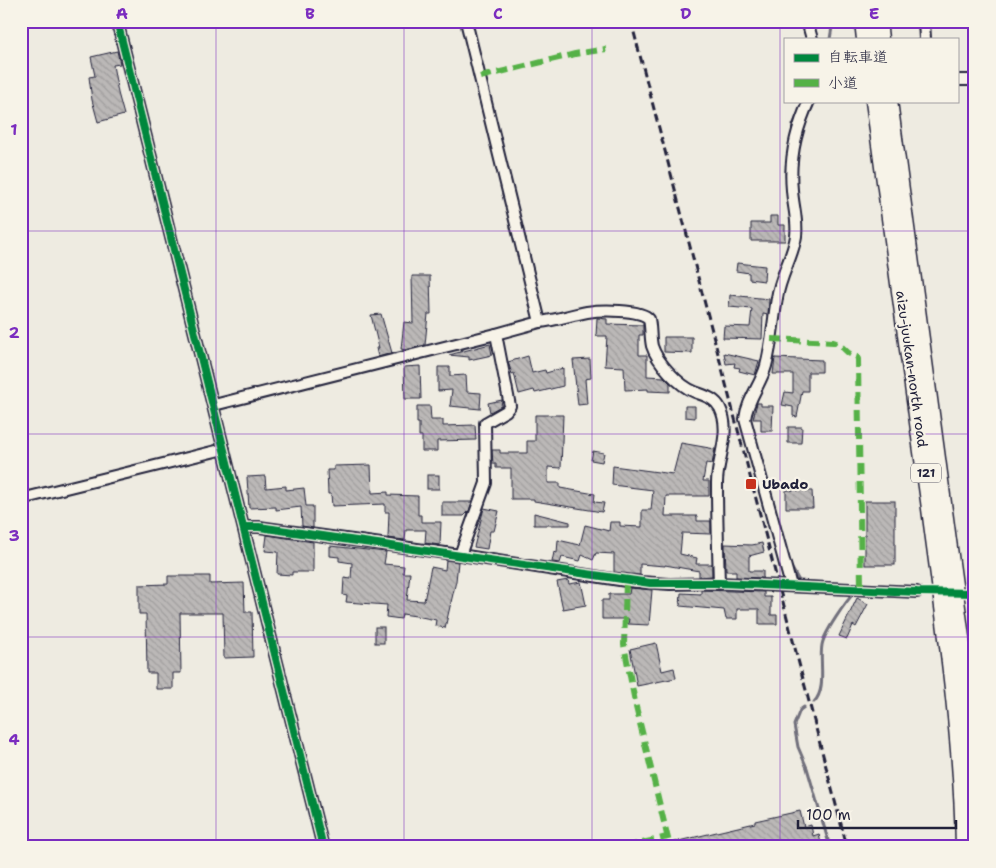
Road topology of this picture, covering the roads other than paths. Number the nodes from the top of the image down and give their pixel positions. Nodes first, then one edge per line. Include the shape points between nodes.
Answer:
1 (118, 21) edge
2 (466, 21) edge
3 (807, 21) edge
4 (864, 21) edge
5 (877, 21) edge
6 (924, 21) edge
7 (812, 38) edge
8 (866, 38) edge
9 (879, 38) edge
10 (925, 38) edge
11 (958, 80) edge
12 (975, 80) edge
13 (809, 102) edge
14 (875, 102) edge
15 (888, 102) edge
16 (540, 322) junction
17 (496, 334) junction
18 (214, 405) junction
19 (224, 449) junction
20 (21, 499) edge
21 (244, 527) junction
22 (460, 555) junction
23 (719, 582) junction
24 (791, 586) junction
25 (917, 592) tunnel mouth
26 (975, 763) edge
27 (323, 847) edge
28 (965, 847) edge

1 - 18 street
2 - 16 street
3 - 7 street
4 - 8 highway
5 - 9 highway
6 - 10 street
11 - 12 street
13 - 24 street via 791,166 797,215 794,245 778,292 766,367 744,419
14 - 28 highway, aizu-juukan-north road / 121 via 956,712
15 - 26 highway, aizu-juukan-north road / 121
16 - 17 street
16 - 23 street via 590,312 644,314 649,319 655,354 666,369 691,390 716,403 725,429 717,471
17 - 18 street
17 - 22 street via 510,406 485,423 486,486
18 - 19 street
19 - 20 street
19 - 21 street
21 - 22 street via 259,526
21 - 27 street
22 - 23 street via 626,581 670,584
23 - 24 street
24 - 25 street

